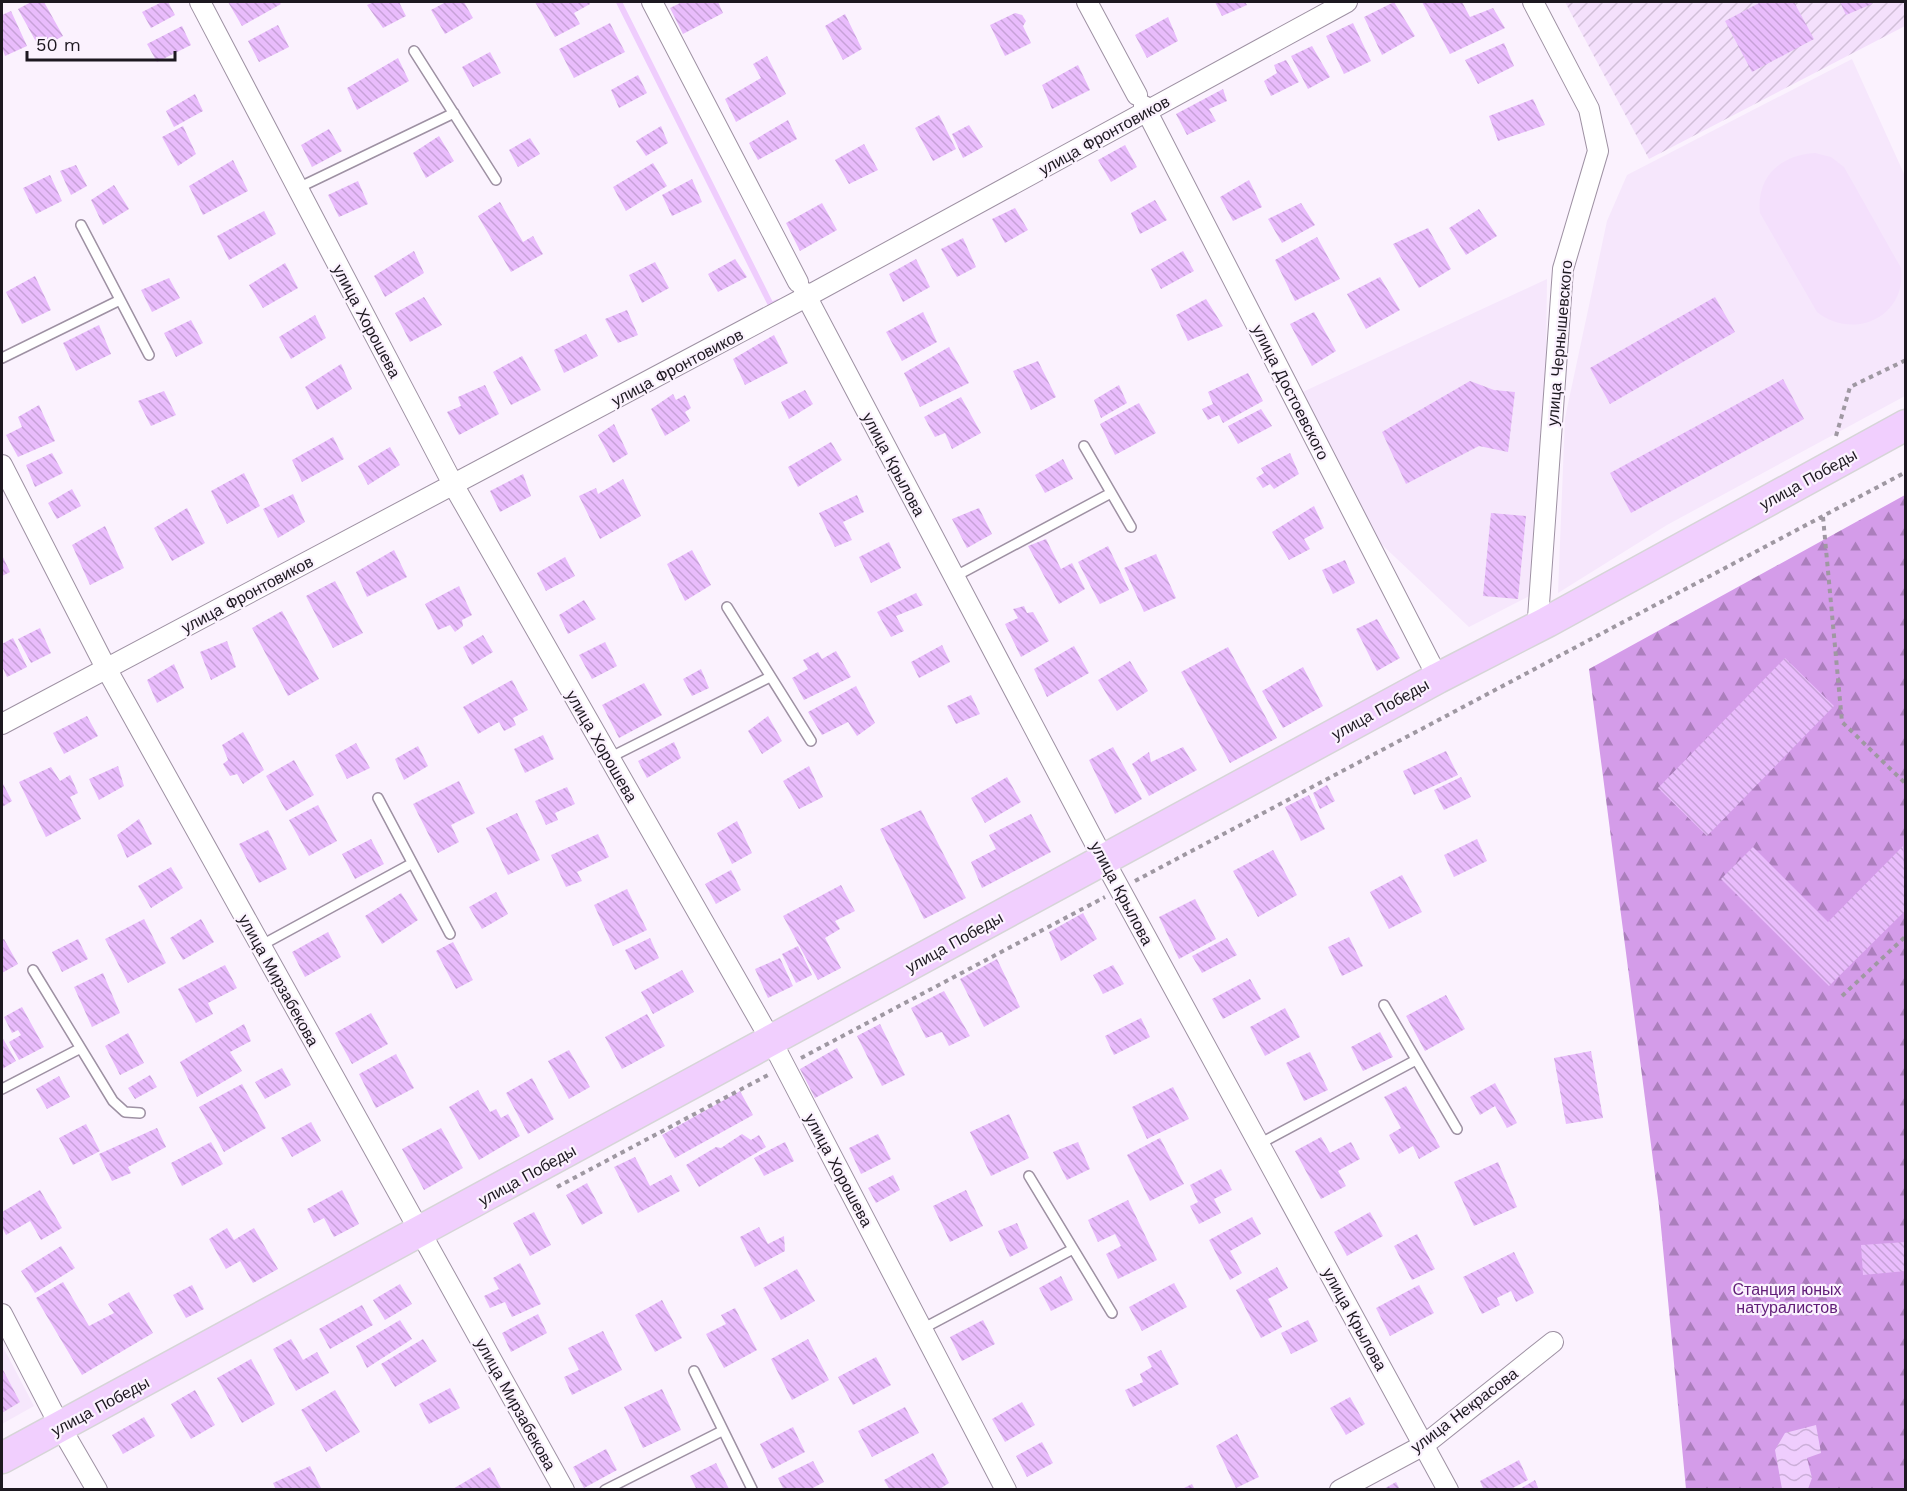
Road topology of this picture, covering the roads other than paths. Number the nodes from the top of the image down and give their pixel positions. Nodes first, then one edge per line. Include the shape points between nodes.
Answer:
1 (200, 2) edge
2 (652, 2) edge
3 (1087, 2) edge
4 (1347, 2) edge
5 (1533, 2) edge
6 (414, 51) dead end
7 (1143, 104) junction
8 (454, 113) junction
9 (496, 180) dead end
10 (297, 188) junction
11 (81, 225) dead end
12 (803, 290) junction
13 (120, 300) junction
14 (149, 355) dead end
15 (2, 358) edge
16 (1905, 425) edge
17 (1905, 430) edge
18 (1084, 446) dead end
19 (2, 465) edge
20 (454, 486) junction
21 (1111, 492) junction
22 (1131, 527) dead end
23 (954, 577) junction
24 (727, 607) dead end
25 (1538, 630) junction
26 (106, 668) junction
27 (770, 677) junction
28 (1438, 678) junction
29 (2, 724) edge
30 (811, 741) dead end
31 (609, 758) junction
32 (378, 798) dead end
33 (411, 864) junction
34 (1110, 871) junction
35 (450, 934) dead end
36 (260, 946) junction
37 (33, 970) dead end
38 (1384, 1005) dead end
39 (79, 1049) junction
40 (777, 1051) junction
41 (1416, 1060) junction
42 (2, 1089) edge
43 (140, 1113) dead end
44 (1457, 1129) dead end
45 (1259, 1144) junction
46 (1029, 1176) dead end
47 (421, 1235) junction
48 (1073, 1249) junction
49 (1112, 1313) dead end
50 (2, 1314) edge
51 (922, 1329) junction
52 (1553, 1342) dead end
53 (694, 1371) dead end
54 (62, 1430) junction
55 (722, 1431) junction
56 (1424, 1445) junction
57 (2, 1458) edge
58 (2, 1463) edge
59 (752, 1489) edge
60 (97, 1490) edge
61 (564, 1490) edge
62 (605, 1490) edge
63 (1006, 1490) edge
64 (1340, 1490) edge
65 (1448, 1490) edge

1 - 10 street, улица Хорошева
2 - 12 street, улица Крылова
3 - 7 street, улица Достоевского
4 - 7 street, улица Фронтовиков
5 - 25 street, улица Чернышевского via 1589,109 1598,151 1563,269
6 - 8 lane
7 - 12 street, улица Фронтовиков
7 - 28 street, улица Достоевского
8 - 9 lane
8 - 10 lane
10 - 20 street, улица Хорошева
11 - 13 lane
12 - 20 street, улица Фронтовиков
12 - 23 street, улица Крылова
13 - 14 lane
13 - 15 lane
16 - 25 main road, улица Победы
17 - 25 main road, улица Победы
18 - 21 lane
19 - 26 street, улица Мирзабекова
20 - 26 street, улица Фронтовиков
20 - 31 street, улица Хорошева
21 - 22 lane
21 - 23 lane
23 - 34 street, улица Крылова
24 - 27 lane
25 - 28 main road, улица Победы
25 - 34 main road, улица Победы
26 - 29 street, улица Фронтовиков
26 - 36 street, улица Мирзабекова
27 - 30 lane
27 - 31 lane
28 - 34 main road, улица Победы
31 - 40 street, улица Хорошева
32 - 33 lane
33 - 35 lane
33 - 36 lane
34 - 40 main road, улица Победы
34 - 45 street, улица Крылова
36 - 47 street, улица Мирзабекова
37 - 39 lane
38 - 41 lane
39 - 42 lane
39 - 43 lane via 113,1101 124,1112
40 - 47 main road, улица Победы
40 - 51 street, улица Хорошева
41 - 44 lane
41 - 45 lane
45 - 56 street, улица Крылова
46 - 48 lane
47 - 54 main road, улица Победы
47 - 61 street, улица Мирзабекова
48 - 49 lane
48 - 51 lane
50 - 54 street
51 - 63 street, улица Хорошева
52 - 56 street, улица Некрасова
53 - 55 lane
54 - 57 main road, улица Победы
54 - 58 main road, улица Победы
54 - 60 street
55 - 59 lane
55 - 62 lane
56 - 64 street, улица Некрасова
56 - 65 street, улица Крылова

